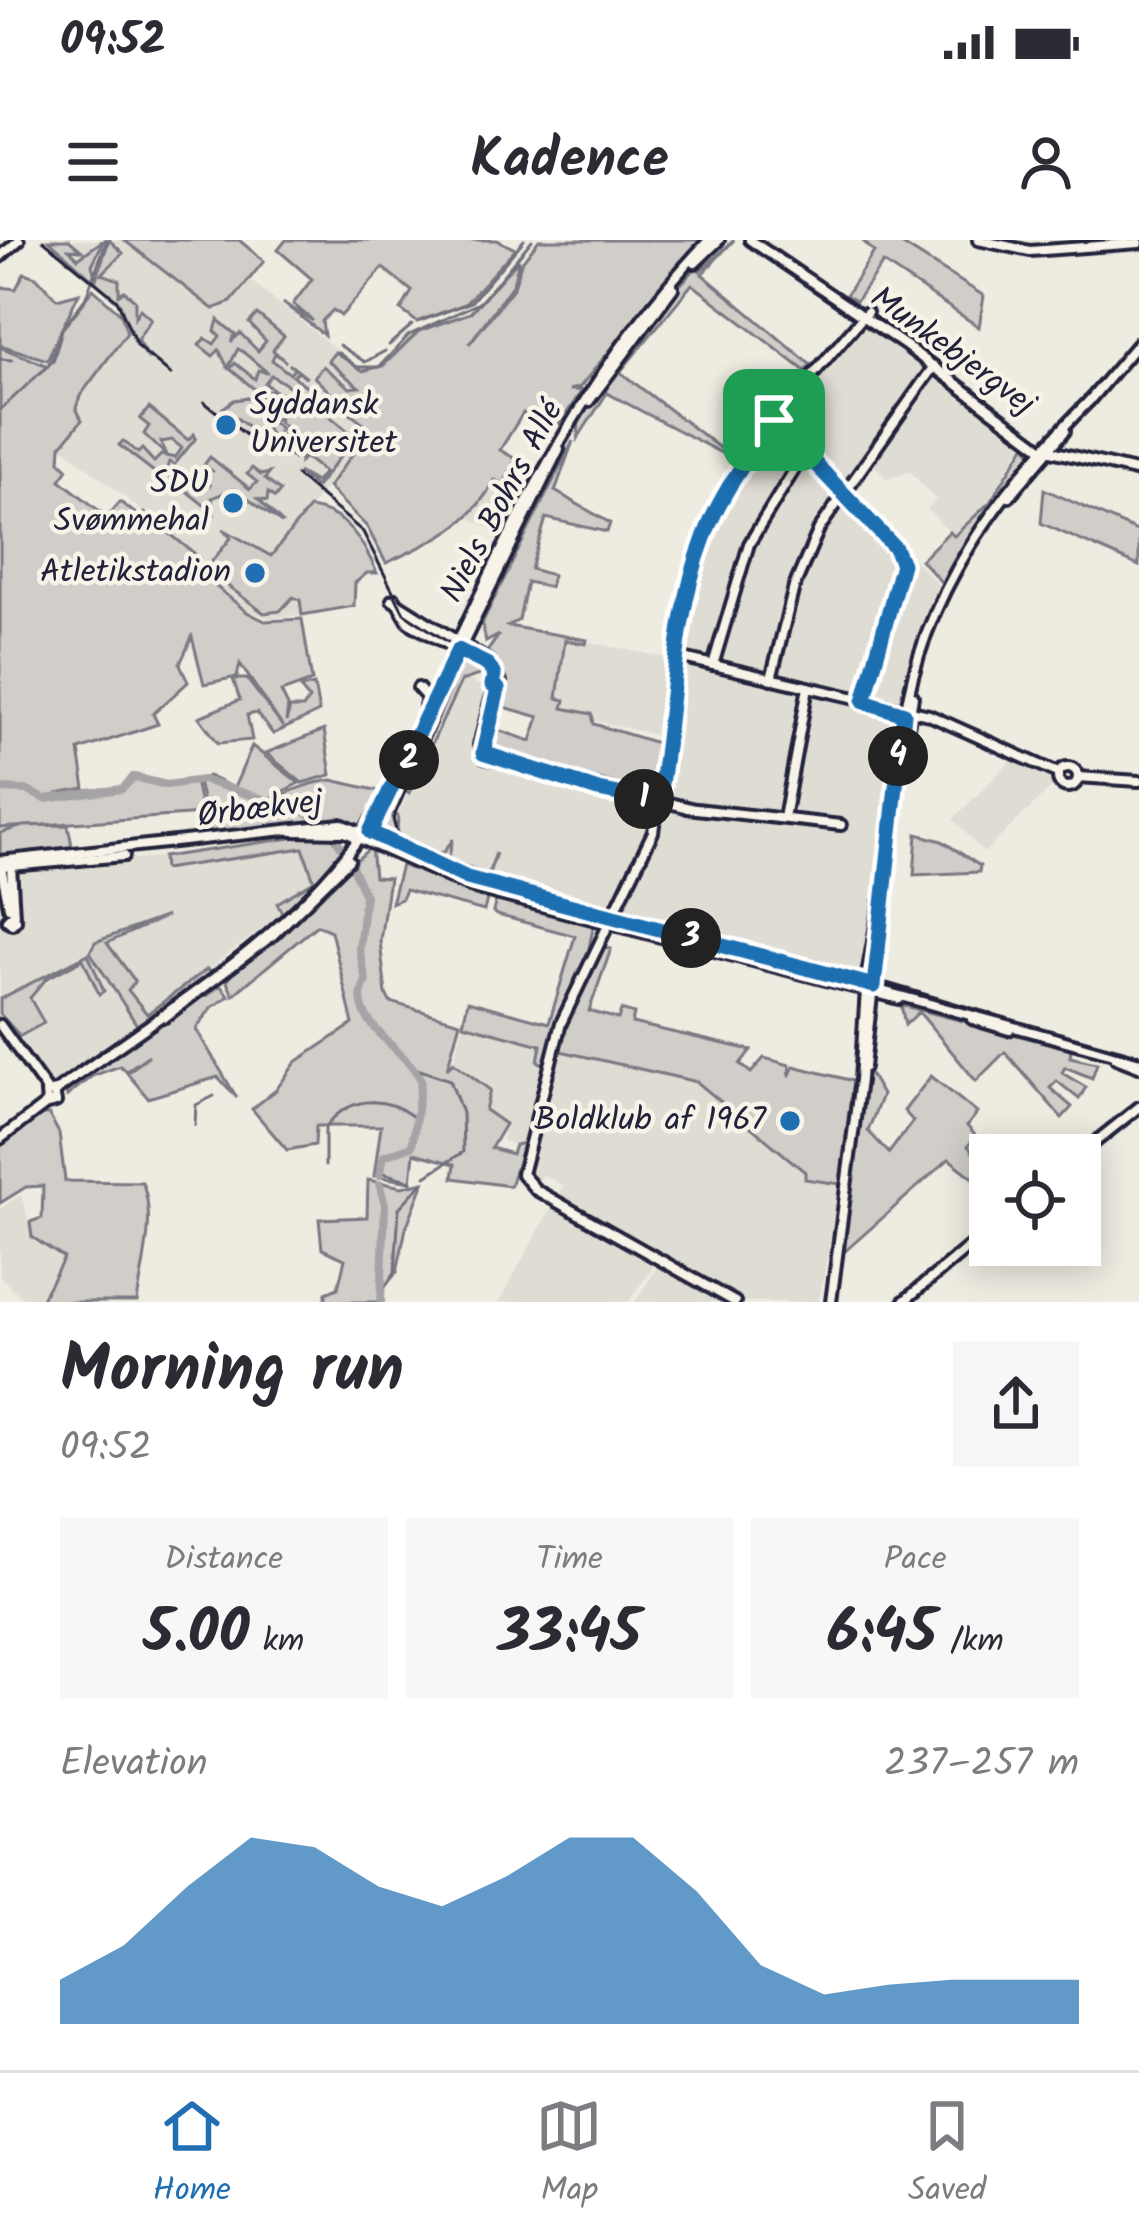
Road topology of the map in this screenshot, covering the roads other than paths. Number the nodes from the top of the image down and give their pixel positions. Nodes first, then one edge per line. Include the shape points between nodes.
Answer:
1 (19, 240) edge
2 (714, 240) edge
3 (978, 240) edge
4 (758, 241) edge
5 (1139, 243) edge
6 (0, 257) edge
7 (866, 314) junction
8 (1139, 343) edge
9 (934, 366) junction
10 (1089, 401) junction
11 (774, 420) junction
12 (1046, 449) junction
13 (805, 452) junction
14 (1139, 472) edge
15 (842, 491) junction
16 (978, 534) junction
17 (459, 650) junction
18 (679, 657) junction
19 (713, 665) junction
20 (916, 668) junction
21 (771, 679) junction
22 (496, 684) junction
23 (808, 687) junction
24 (418, 688) dead end
25 (869, 703) junction
26 (908, 712) junction
27 (414, 736) junction
28 (668, 751) junction
29 (1058, 773) junction
30 (548, 775) junction
31 (898, 776) junction
32 (1078, 777) junction
33 (1139, 781) edge
34 (603, 790) junction
35 (660, 804) junction
36 (784, 818) junction
37 (841, 825) dead end
38 (365, 834) junction
39 (4, 865) edge
40 (884, 880) junction
41 (494, 887) junction
42 (629, 887) junction
43 (540, 892) dead end
44 (562, 908) junction
45 (8, 918) edge
46 (613, 918) junction
47 (705, 947) junction
48 (750, 950) junction
49 (217, 975) junction
50 (823, 979) junction
51 (871, 988) junction
52 (922, 1002) junction
53 (971, 1019) junction
54 (1002, 1019) junction
55 (0, 1024) edge
56 (1139, 1064) edge
57 (860, 1080) junction
58 (48, 1095) junction
59 (1138, 1107) edge
60 (3, 1136) edge
61 (1101, 1137) edge
62 (969, 1247) edge
63 (828, 1300) edge
64 (735, 1302) edge
65 (902, 1302) edge

1 - 6 street
2 - 17 street, Niels Bohrs Allé via 567,436
2 - 17 street, Niels Bohrs Allé via 591,387 541,472
3 - 5 street via 1030,251
4 - 7 street, Munkebjergvej
4 - 7 street, Munkebjergvej
7 - 9 street, Munkebjergvej
7 - 11 street
7 - 12 street, Munkebjergvej
8 - 10 street
9 - 12 street, Munkebjergvej
9 - 15 street
10 - 12 street
10 - 12 street
11 - 13 street
11 - 18 street via 705,533
12 - 14 street, Munkebjergvej
12 - 16 street
12 - 16 street
13 - 15 street
13 - 19 street via 749,544
15 - 21 street via 800,569
15 - 25 street via 903,566
16 - 20 street via 937,605
17 - 17 street via 423,622 395,600 425,633
17 - 22 street, Niels Bohrs Allé via 489,666
17 - 22 street, Niels Bohrs Allé via 494,666
17 - 27 street, Niels Bohrs Allé
17 - 38 street, Niels Bohrs Allé
18 - 19 street
18 - 28 street
19 - 21 street
20 - 26 street
20 - 26 street
21 - 23 street
22 - 30 street via 479,752
23 - 25 street
23 - 36 street
24 - 27 street via 428,699
25 - 26 street
26 - 29 street
26 - 31 street
26 - 31 street
27 - 38 street, Niels Bohrs Allé
28 - 35 street
28 - 35 street
29 - 32 street via 1069,766
29 - 32 street via 1066,787
30 - 34 street
30 - 34 street
31 - 40 street
32 - 33 street
34 - 35 street
35 - 36 street
35 - 42 street
35 - 42 street via 655,837
36 - 37 street
38 - 39 street, Ørbækvej via 306,829 210,847
38 - 39 street, Ørbækvej via 318,823
38 - 41 street, Ørbækvej
38 - 41 street, Ørbækvej via 450,879
38 - 49 street, Niels Bohrs Allé via 302,903
38 - 49 street, Niels Bohrs Allé via 311,902
39 - 45 street
40 - 51 street
40 - 51 street
41 - 44 street, Ørbækvej
41 - 44 street, Ørbækvej
42 - 46 street
43 - 44 street
44 - 46 street, Ørbækvej
46 - 47 street, Ørbækvej
46 - 48 street, Ørbækvej
46 - 64 street via 553,1044 524,1181
47 - 48 street
47 - 50 street, Ørbækvej
48 - 51 street, Ørbækvej
49 - 58 street, Niels Bohrs Allé
49 - 58 street, Niels Bohrs Allé
50 - 51 street
50 - 51 street, Ørbækvej
51 - 52 street
51 - 52 street
51 - 53 street, Ørbækvej
51 - 57 street
51 - 57 street
52 - 54 street
53 - 54 street
53 - 56 street, Ørbækvej
54 - 56 street
55 - 58 street
57 - 63 street
58 - 60 street, Niels Bohrs Allé
59 - 61 street
62 - 65 street

